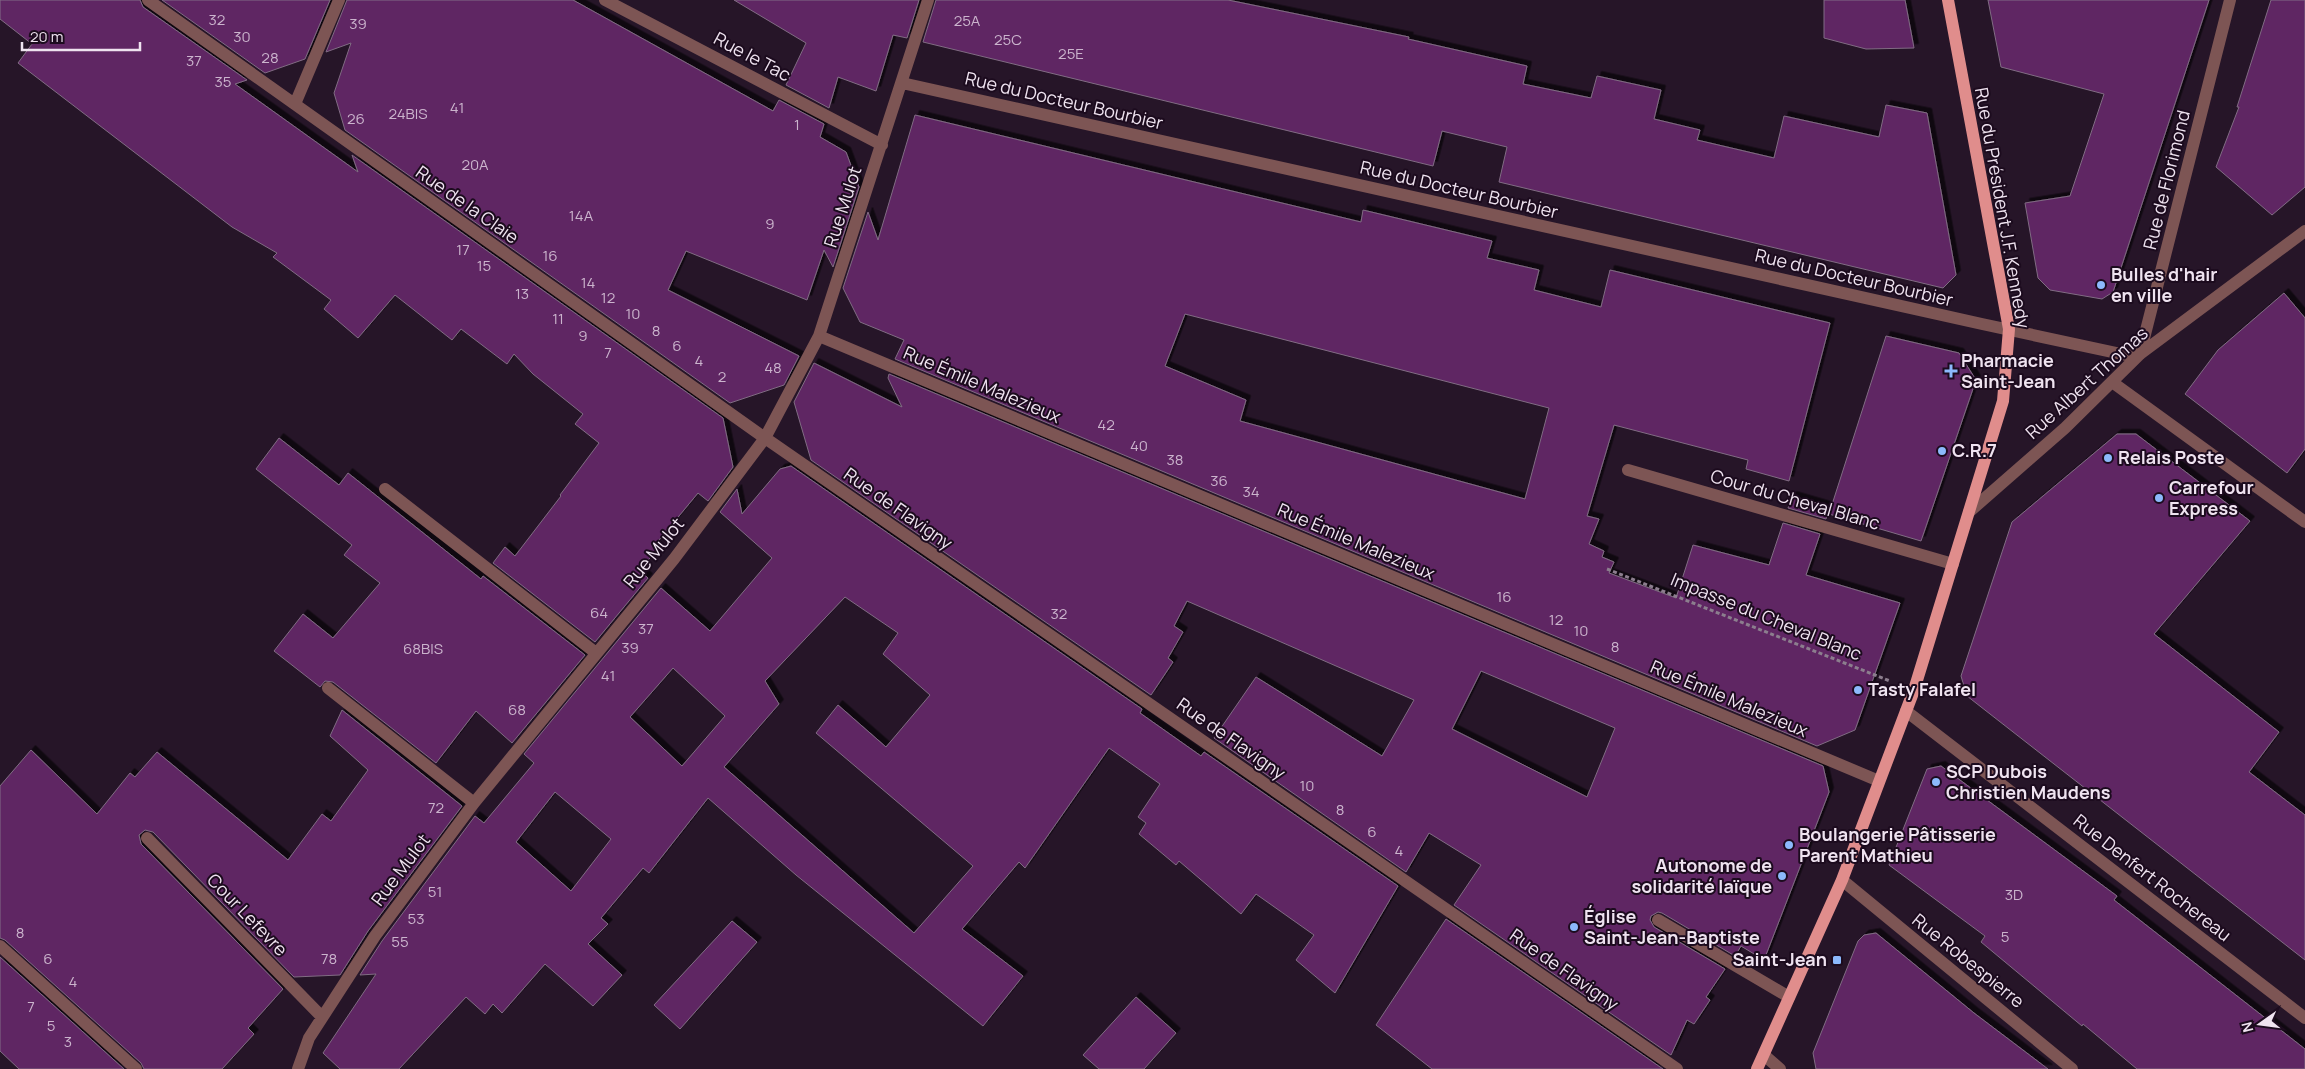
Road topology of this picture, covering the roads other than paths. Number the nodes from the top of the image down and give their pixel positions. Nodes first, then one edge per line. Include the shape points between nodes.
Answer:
1 (148, 0) edge
2 (339, 0) edge
3 (605, 0) edge
4 (928, 0) edge
5 (1948, 0) edge
6 (2230, 0) edge
7 (902, 83) junction
8 (295, 104) junction
9 (882, 145) junction
10 (2305, 230) edge
11 (2009, 329) junction
12 (819, 336) junction
13 (2140, 354) junction
14 (2112, 382) junction
15 (765, 438) junction
16 (1628, 470) dead end
17 (385, 490) dead end
18 (1969, 512) junction
19 (2305, 522) edge
20 (1953, 564) junction
21 (596, 653) junction
22 (328, 688) dead end
23 (1906, 711) junction
24 (1879, 780) junction
25 (474, 803) junction
26 (147, 838) dead end
27 (1842, 880) junction
28 (1658, 920) dead end
29 (0, 946) edge
30 (1789, 997) junction
31 (322, 1018) junction
32 (2305, 1018) edge
33 (1764, 1055) junction
34 (136, 1069) edge
35 (298, 1069) edge
36 (1677, 1069) edge
37 (1758, 1069) edge
38 (1780, 1069) edge
39 (2072, 1069) edge

1 - 8 street, Rue de la Claie
2 - 8 street
3 - 9 street, Rue le Tac
4 - 7 street, Rue Mulot
5 - 11 main road, Rue du Président J.F. Kennedy
6 - 13 street, Rue de Florimond
7 - 9 street, Rue Mulot
7 - 11 street, Rue du Docteur Bourbier
8 - 15 street, Rue de la Claie
9 - 12 street, Rue Mulot
10 - 13 street, Rue Albert Thomas
11 - 13 street via 2126,355
11 - 18 main road, Rue du Président J.F. Kennedy via 2003,401
12 - 15 street, Rue Mulot
12 - 24 street, Rue Émile Malezieux
13 - 14 street, Rue Albert Thomas
14 - 18 street, Rue Albert Thomas
14 - 19 street
15 - 21 street, Rue Mulot via 674,559
15 - 36 street, Rue de Flavigny
16 - 20 street, Cour du Cheval Blanc
17 - 21 street
18 - 20 main road, Rue du Président J.F. Kennedy
20 - 23 main road, Rue du Président J.F. Kennedy
21 - 25 street, Rue Mulot
22 - 25 street
23 - 24 main road, Rue du Président J.F. Kennedy
23 - 32 street, Rue Denfert Rochereau
24 - 27 main road, Rue du Président J.F. Kennedy
25 - 31 street, Rue Mulot via 375,936
26 - 31 street, Cour Lefevre
27 - 30 main road, Rue du Président J.F. Kennedy
27 - 39 street, Rue Robespierre
28 - 30 street
29 - 34 street
30 - 33 main road, Rue du Président J.F. Kennedy
31 - 35 street, Rue Mulot via 309,1038
33 - 37 main road, Rue du Président J.F. Kennedy
33 - 38 street

